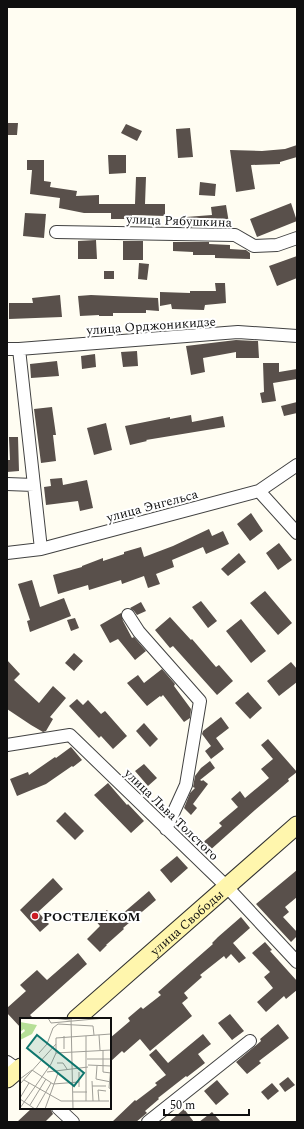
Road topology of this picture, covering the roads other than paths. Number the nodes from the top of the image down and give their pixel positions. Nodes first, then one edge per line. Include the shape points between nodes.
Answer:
1 (56, 232) dead end
2 (297, 238) edge
3 (297, 336) edge
4 (13, 349) edge
5 (297, 465) edge
6 (7, 484) edge
7 (34, 485) junction
8 (259, 491) junction
9 (297, 533) edge
10 (41, 549) junction
11 (7, 553) edge
12 (128, 615) dead end
13 (7, 746) edge
14 (297, 825) edge
15 (166, 829) junction
16 (227, 887) junction
17 (297, 962) edge
18 (77, 1018) edge
19 (250, 1041) dead end
20 (59, 1109) edge
21 (73, 1122) edge
22 (148, 1122) edge

1 - 2 street, улица Рябушкина via 235,235 254,246 277,245
3 - 4 street, улица Орджоникидзе via 238,332
4 - 7 street
5 - 8 street, улица Энгельса
6 - 7 street
7 - 10 street
8 - 9 street
8 - 10 street, улица Энгельса
10 - 11 street, улица Энгельса
12 - 15 street via 139,632 200,701 186,786
13 - 15 street, улица Льва Толстого via 70,735
14 - 16 street, улица Свободы
15 - 16 street, улица Льва Толстого
16 - 17 street, улица Льва Толстого
16 - 18 street, улица Свободы
19 - 22 street
20 - 21 street

